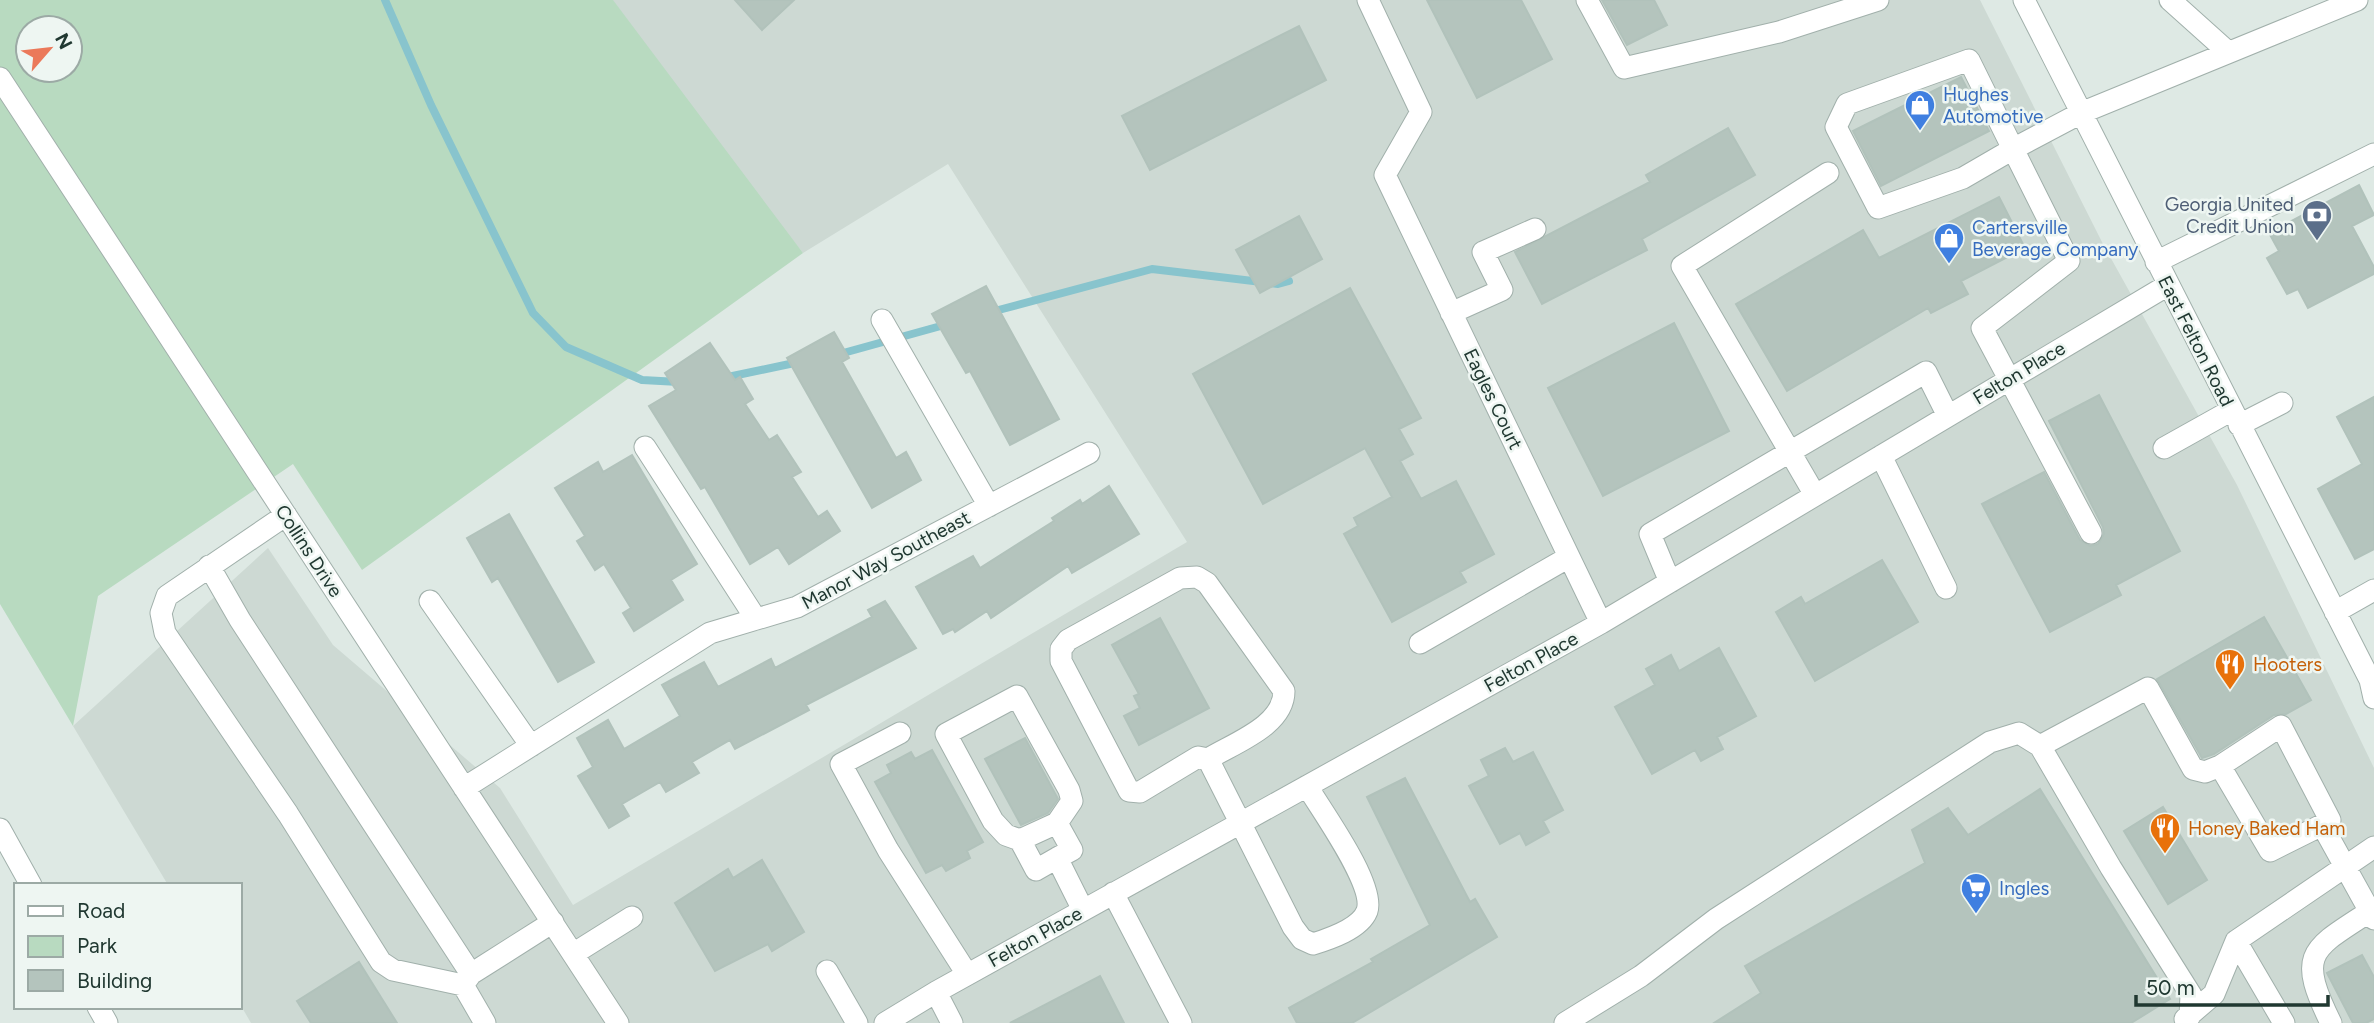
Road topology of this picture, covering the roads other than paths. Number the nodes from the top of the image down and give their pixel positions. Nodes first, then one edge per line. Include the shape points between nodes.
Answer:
1 (1368, 0) edge
2 (1587, 0) edge
3 (1878, 0) edge
4 (2024, 0) edge
5 (2170, 0) edge
6 (2357, 0) edge
7 (2228, 52) junction
8 (0, 78) edge
9 (2081, 113) junction
10 (2013, 149) junction
11 (2374, 154) edge
12 (1828, 173) dead end
13 (1535, 229) dead end
14 (2156, 262) junction
15 (2168, 285) junction
16 (1451, 313) junction
17 (882, 320) dead end
18 (2010, 379) junction
19 (2282, 403) dead end
20 (1948, 416) junction
21 (2236, 418) junction
22 (645, 447) dead end
23 (2164, 448) dead end
24 (1089, 453) dead end
25 (1791, 453) junction
26 (1881, 456) junction
27 (1815, 495) junction
28 (989, 506) junction
29 (286, 515) junction
30 (2091, 533) dead end
31 (1569, 557) junction
32 (209, 566) junction
33 (1670, 582) junction
34 (1946, 588) dead end
35 (2374, 590) edge
36 (430, 601) dead end
37 (2335, 612) junction
38 (756, 619) junction
39 (1601, 623) junction
40 (1420, 643) dead end
41 (2373, 685) edge
42 (900, 733) dead end
43 (531, 746) junction
44 (2040, 746) junction
45 (1208, 759) junction
46 (2220, 766) junction
47 (1307, 786) junction
48 (464, 788) junction
49 (1057, 823) junction
50 (1238, 824) junction
51 (2322, 825) junction
52 (1020, 840) junction
53 (3, 841) edge
54 (2374, 848) edge
55 (1057, 858) junction
56 (2344, 866) junction
57 (30, 883) edge
58 (1113, 893) junction
59 (1083, 910) junction
60 (2372, 915) edge
61 (632, 918) dead end
62 (552, 922) junction
63 (2236, 941) junction
64 (573, 954) junction
65 (827, 971) dead end
66 (968, 974) junction
67 (467, 979) junction
68 (936, 992) junction
69 (2185, 1020) edge
70 (485, 1023) edge
71 (618, 1023) edge
72 (857, 1023) edge
73 (886, 1023) edge
74 (953, 1023) edge
75 (1181, 1023) edge
76 (1565, 1023) edge
77 (2284, 1023) edge
78 (2331, 1023) edge

1 - 16 street, Eagles Court via 1421,112 1385,175
2 - 3 street via 1624,68 1779,32
4 - 9 street, East Felton Road
5 - 7 street
6 - 7 street
7 - 9 street
8 - 29 street, Collins Drive
9 - 10 street
9 - 14 street, East Felton Road
10 - 10 street via 1969,60 1847,104 1836,127 1878,208 1963,178
10 - 18 street via 2068,261 1982,328
11 - 14 street
12 - 25 street via 1682,266
13 - 16 street via 1483,252 1502,290
14 - 15 street, East Felton Road
15 - 18 street, Felton Place
15 - 21 street, East Felton Road
16 - 31 street, Eagles Court
17 - 28 street
18 - 20 street, Felton Place
18 - 30 street
19 - 21 street
20 - 25 street via 1926,372
20 - 26 street, Felton Place
21 - 23 street
21 - 37 street, East Felton Road
22 - 38 street
24 - 28 street, Manor Way Southeast
25 - 27 street
25 - 33 street via 1650,534
26 - 27 street, Felton Place
26 - 34 street
27 - 33 street, Felton Place
28 - 38 street, Manor Way Southeast via 797,607
29 - 32 street
29 - 48 street, Collins Drive
31 - 39 street, Eagles Court
31 - 40 street
32 - 67 street
32 - 67 street via 167,596 161,613 175,651 288,814 381,962 393,970
33 - 39 street, Felton Place
35 - 37 street
36 - 43 street
37 - 41 street, East Felton Road
38 - 43 street, Manor Way Southeast via 710,633
39 - 47 street, Felton Place
42 - 66 street via 841,764 888,850
43 - 48 street, Manor Way Southeast
44 - 46 street via 2148,688 2193,769 2205,772
44 - 69 street via 2191,995
44 - 76 street via 2019,733 1990,742
45 - 45 street via 1199,757 1140,792 1129,791 1061,661 1061,649 1068,640 1180,578 1197,577 1207,583 1284,691 1284,706 1274,718
45 - 50 street
46 - 51 street via 2270,851
46 - 51 street via 2281,726 2330,820
47 - 50 street, Felton Place
47 - 50 street via 1368,895 1367,911 1356,924 1331,939 1313,944 1302,939
48 - 62 street, Collins Drive
49 - 52 street
49 - 52 street via 1072,801 1069,790 1017,696 946,734 993,821 1006,835
49 - 55 street via 1072,850
50 - 58 street, Felton Place
51 - 56 street
52 - 55 street via 1036,870
53 - 57 street
54 - 56 street
55 - 59 street
56 - 60 street
56 - 63 street
58 - 59 street, Felton Place
58 - 75 street
59 - 66 street, Felton Place
60 - 78 street via 2317,947 2313,987
61 - 64 street
62 - 64 street, Collins Drive
62 - 67 street
63 - 69 street via 2214,994
63 - 77 street
64 - 71 street, Collins Drive
65 - 72 street
66 - 68 street, Felton Place
67 - 70 street
68 - 73 street, Felton Place
68 - 74 street

